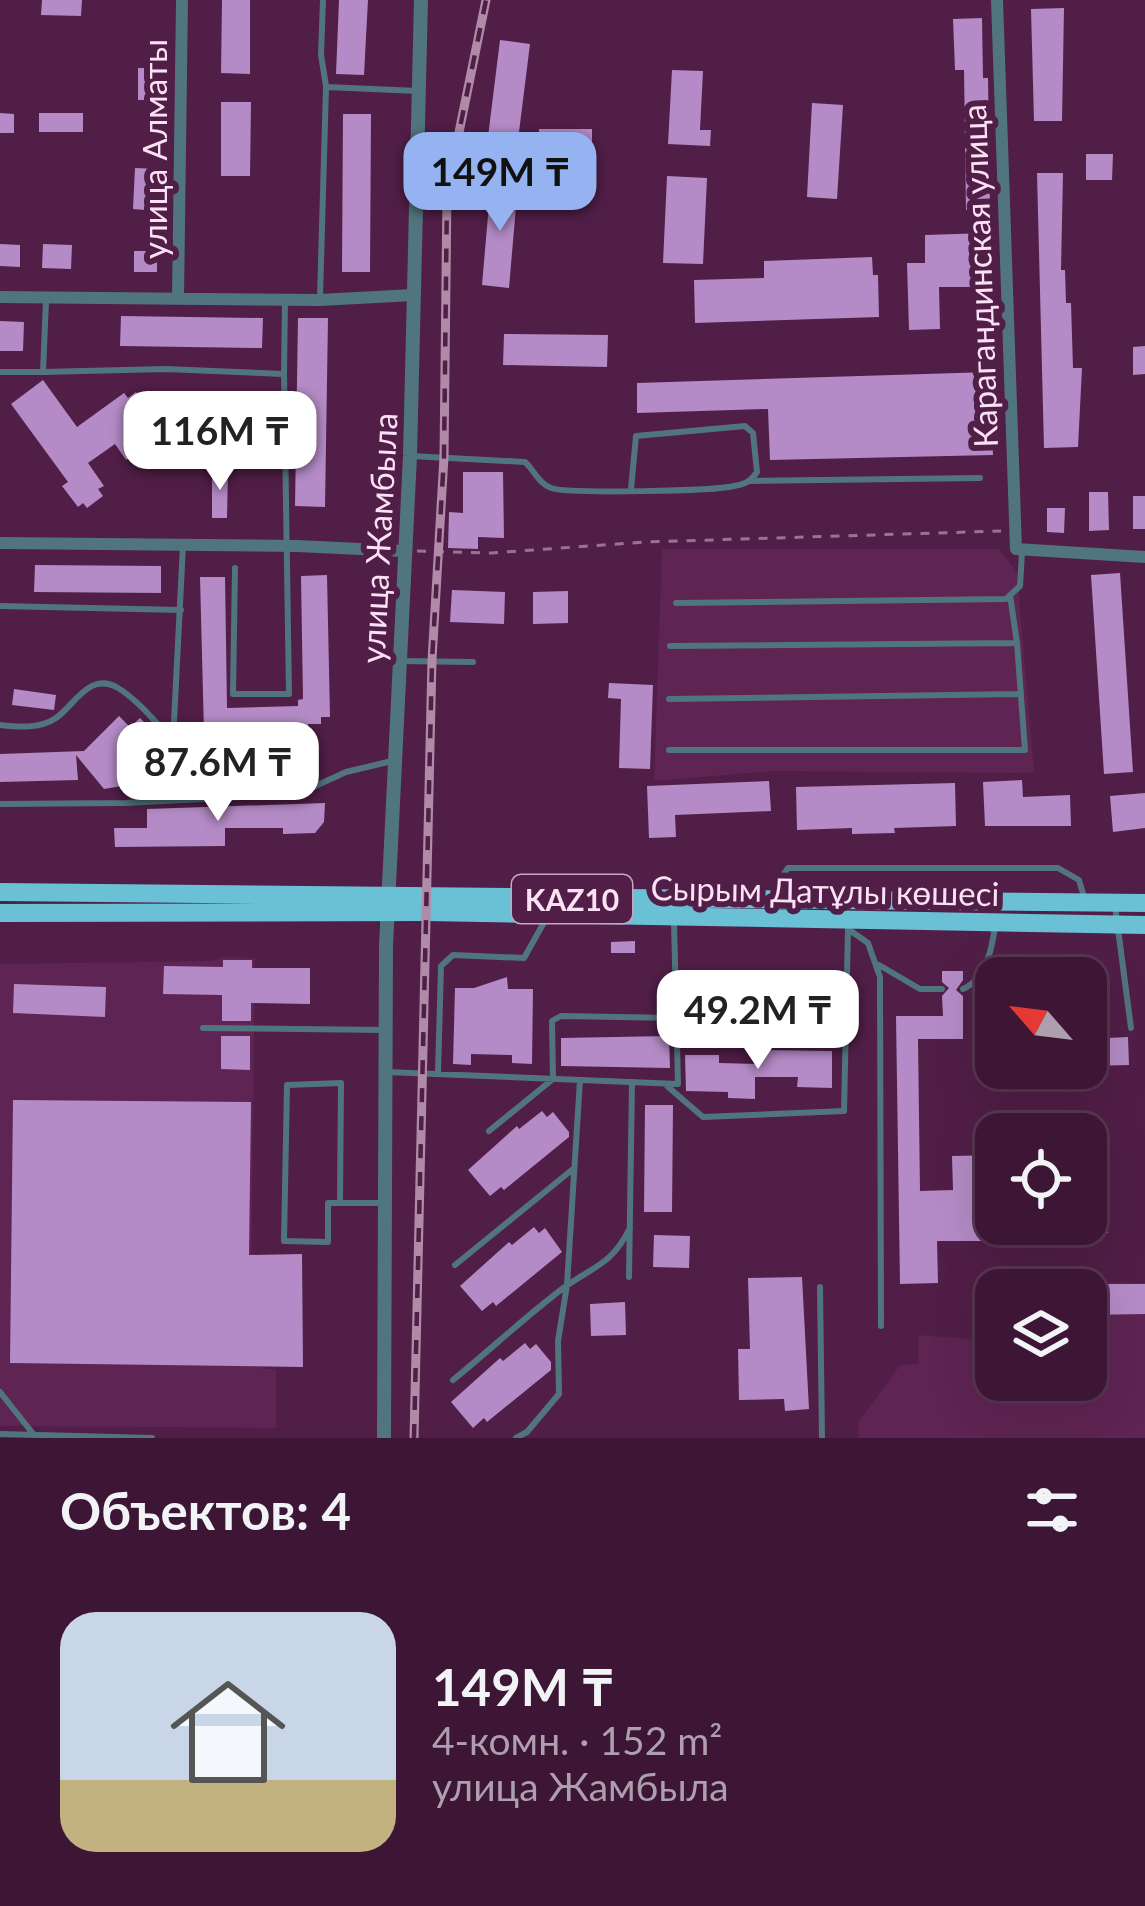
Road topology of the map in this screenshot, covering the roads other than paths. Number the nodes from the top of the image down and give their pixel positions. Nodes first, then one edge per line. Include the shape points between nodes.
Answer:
1 (182, 0) edge
2 (323, 0) edge
3 (421, 0) edge
4 (997, 0) edge
5 (326, 87) junction
6 (418, 91) junction
7 (413, 295) junction
8 (0, 297) edge
9 (46, 297) junction
10 (178, 298) junction
11 (285, 299) junction
12 (320, 300) junction
13 (0, 372) edge
14 (44, 372) junction
15 (284, 374) junction
16 (410, 456) junction
17 (980, 478) dead end
18 (751, 481) junction
19 (631, 489) junction
20 (0, 543) edge
21 (183, 545) junction
22 (288, 546) junction
23 (403, 551) junction
24 (1019, 551) junction
25 (1145, 557) edge
26 (235, 568) dead end
27 (1010, 595) junction
28 (676, 603) dead end
29 (0, 607) edge
30 (181, 610) junction
31 (1016, 643) junction
32 (670, 646) dead end
33 (400, 661) junction
34 (473, 662) dead end
35 (1021, 694) junction
36 (669, 699) dead end
37 (0, 725) edge
38 (173, 741) junction
39 (669, 750) dead end
40 (396, 760) junction
41 (160, 801) junction
42 (0, 804) edge
43 (0, 892) edge
44 (782, 899) junction
45 (1084, 900) junction
46 (1114, 902) junction
47 (1145, 903) edge
48 (391, 905) junction
49 (0, 913) edge
50 (548, 915) junction
51 (674, 919) junction
52 (995, 923) junction
53 (1116, 923) junction
54 (848, 924) junction
55 (1145, 925) edge
56 (879, 965) junction
57 (942, 988) dead end
58 (963, 988) dead end
59 (676, 1023) junction
60 (845, 1026) junction
61 (203, 1028) dead end
62 (1131, 1028) dead end
63 (386, 1030) junction
64 (386, 1072) junction
65 (438, 1073) junction
66 (553, 1078) junction
67 (580, 1080) junction
68 (632, 1082) junction
69 (664, 1083) junction
70 (489, 1131) dead end
71 (575, 1167) junction
72 (340, 1201) junction
73 (385, 1203) junction
74 (630, 1228) junction
75 (454, 1265) dead end
76 (629, 1276) dead end
77 (567, 1285) junction
78 (820, 1287) dead end
79 (881, 1325) dead end
80 (454, 1380) dead end
81 (0, 1392) edge
82 (0, 1434) edge
83 (34, 1435) edge
84 (152, 1438) edge
85 (384, 1438) edge
86 (516, 1438) edge
87 (821, 1438) edge

1 - 10 street, улица Алматы
2 - 5 lane
3 - 6 street, улица Жамбыла
4 - 24 street, Карагандинская улица
5 - 6 lane
5 - 12 lane
6 - 7 street, улица Жамбыла
7 - 12 street
7 - 16 street, улица Жамбыла
8 - 9 street
9 - 10 street
9 - 14 lane
10 - 11 street
11 - 12 street
11 - 15 lane
13 - 14 lane
14 - 15 lane
15 - 22 lane
16 - 19 lane via 525,462 550,488
16 - 23 street, улица Жамбыла
17 - 18 lane
18 - 19 lane
18 - 19 lane via 758,472 748,428 691,429 636,436
20 - 21 street
21 - 22 street
21 - 30 lane
22 - 23 street
22 - 26 lane via 289,694 233,694
23 - 33 street, улица Жамбыла
24 - 25 street
24 - 27 lane via 1019,586
27 - 28 lane
27 - 31 lane
29 - 30 lane
30 - 38 lane
31 - 32 lane
31 - 35 lane
33 - 34 lane
33 - 40 street, улица Жамбыла
35 - 36 lane
35 - 39 lane via 1025,750
37 - 38 lane via 55,719 80,693 104,683
38 - 41 lane
40 - 41 lane via 298,794
40 - 48 street, улица Жамбыла
41 - 42 lane
43 - 48 highway, Сырым Датұлы көшесі / KAZ10
44 - 45 highway, Сырым Датұлы көшесі / KAZ10
44 - 45 lane via 788,868 928,867 1058,868 1079,880
44 - 48 highway, Сырым Датұлы көшесі / KAZ10
45 - 46 highway, Сырым Датұлы көшесі / KAZ10
46 - 47 highway, Сырым Датұлы көшесі / KAZ10
46 - 53 lane
48 - 49 highway, Сырым Датұлы көшесі / KAZ10
48 - 50 highway, Сырым Датұлы көшесі / KAZ10
48 - 63 street, улица Жамбыла
50 - 51 highway, Сырым Датұлы көшесі / KAZ10
50 - 65 lane via 524,958 453,955 441,966
51 - 54 highway, Сырым Датұлы көшесі / KAZ10
51 - 59 lane
52 - 53 highway, Сырым Датұлы көшесі / KAZ10
52 - 54 highway, Сырым Датұлы көшесі / KAZ10
52 - 58 lane via 986,963
53 - 55 highway, Сырым Датұлы көшесі / KAZ10
53 - 62 lane
54 - 56 lane
54 - 60 lane
56 - 57 lane via 920,989
56 - 79 lane
59 - 60 lane
59 - 66 lane via 561,1016 552,1021
59 - 69 lane via 678,1084
60 - 69 lane via 844,1112 703,1117
61 - 63 lane
63 - 64 street, улица Жамбыла
64 - 65 lane
64 - 73 street, улица Жамбыла
65 - 66 lane
66 - 67 lane
66 - 70 lane
67 - 68 lane
67 - 71 lane
68 - 69 lane
68 - 74 lane
71 - 75 lane
71 - 77 lane
72 - 72 lane via 341,1084 287,1085 284,1241 328,1242 328,1203
72 - 73 lane
73 - 85 street, улица Жамбыла
74 - 76 lane
74 - 77 lane via 600,1269
77 - 80 lane
77 - 86 lane via 559,1394
78 - 87 lane
81 - 83 lane
82 - 83 lane
83 - 84 lane

